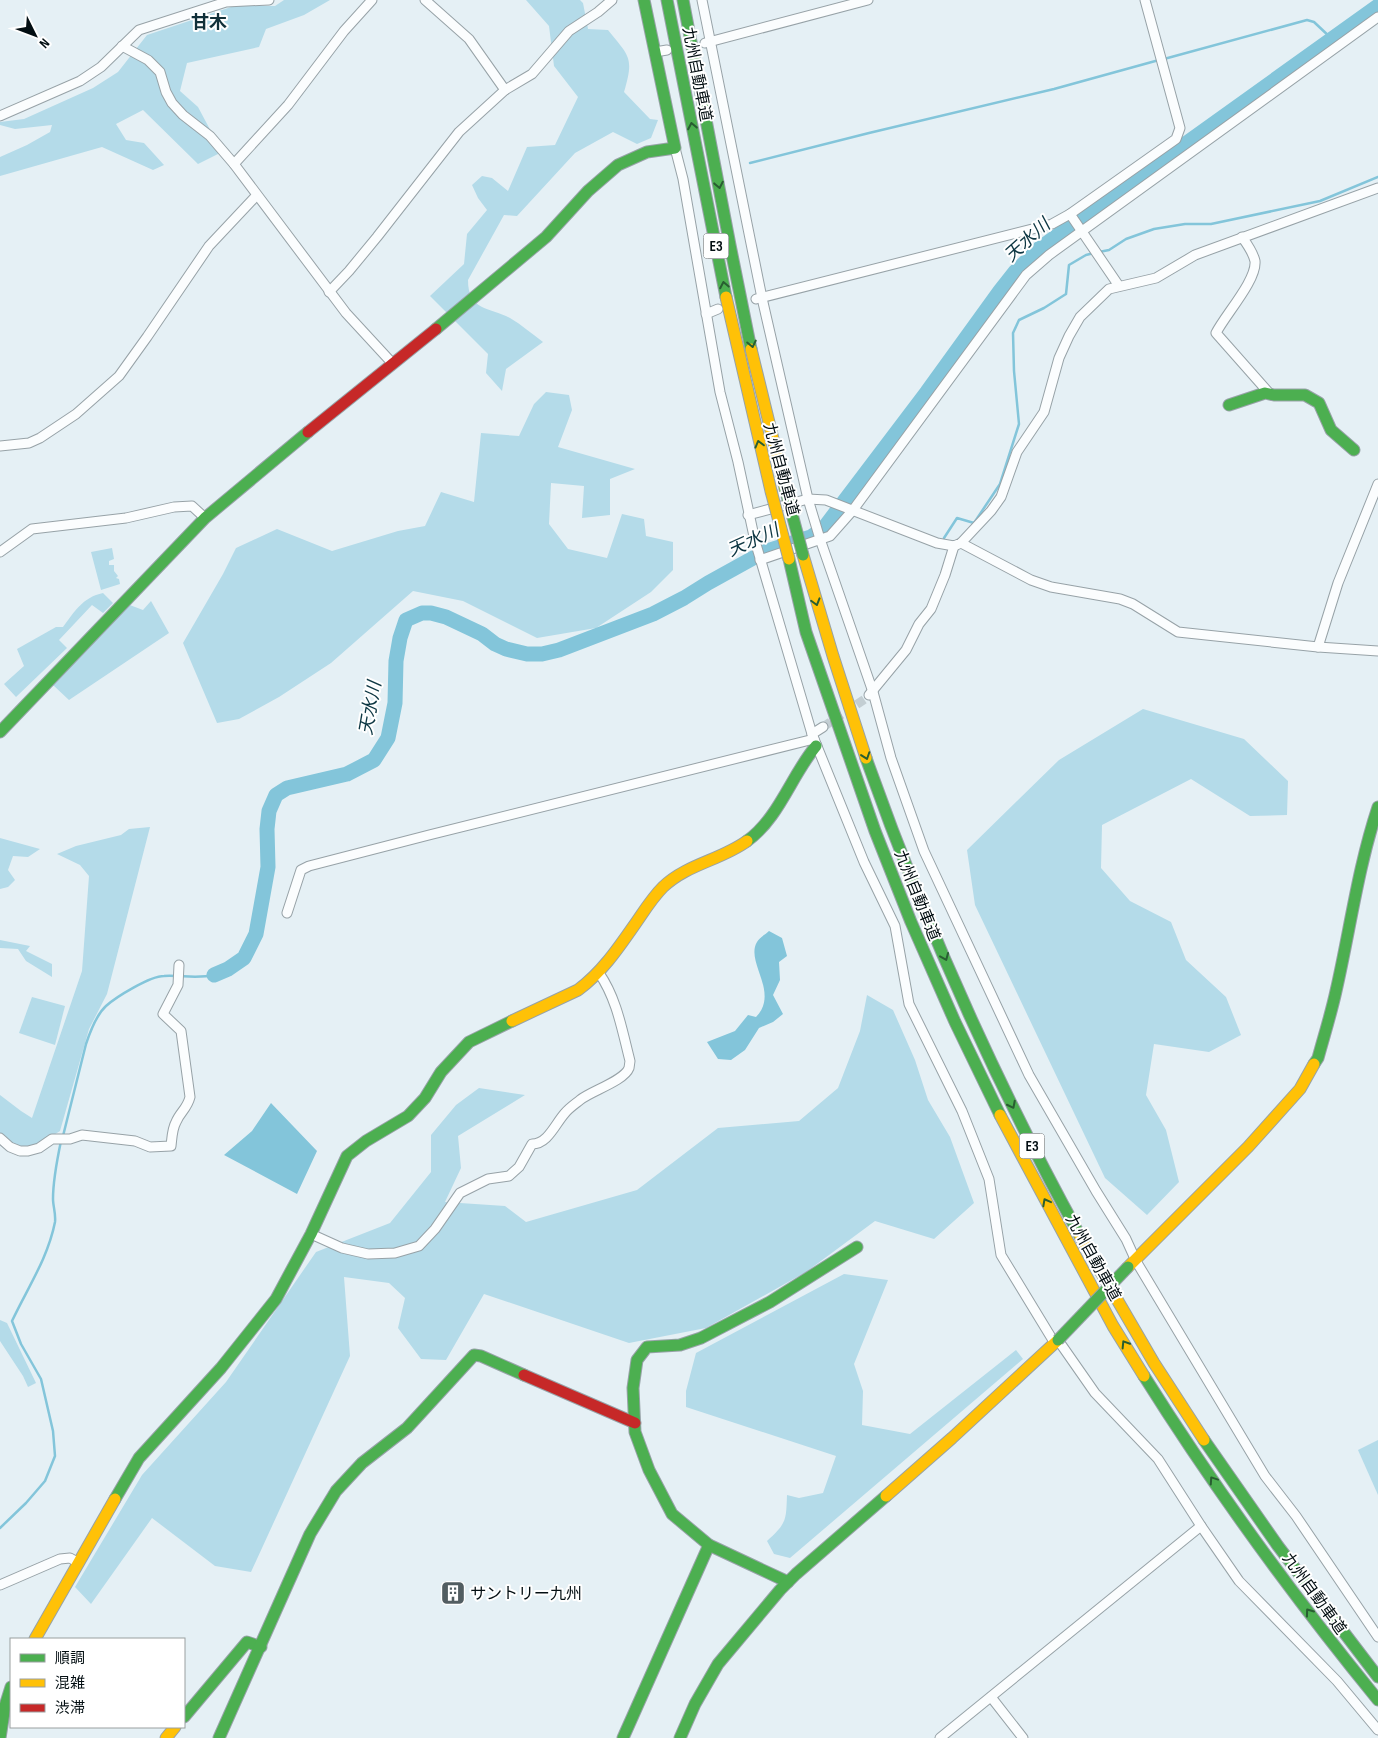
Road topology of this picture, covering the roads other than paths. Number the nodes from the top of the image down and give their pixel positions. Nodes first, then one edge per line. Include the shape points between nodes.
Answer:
1 (269, 0) edge
2 (372, 0) edge
3 (425, 0) edge
4 (612, 0) edge
5 (644, 0) edge
6 (666, 0) edge
7 (683, 0) edge
8 (702, 0) edge
9 (868, 0) edge
10 (1146, 0) edge
11 (227, 1) edge
12 (1378, 17) edge
13 (708, 43) junction
14 (122, 46) junction
15 (505, 90) junction
16 (0, 116) edge
17 (675, 148) junction
18 (234, 164) junction
19 (1378, 188) edge
20 (256, 196) junction
21 (1070, 214) junction
22 (1082, 231) junction
23 (1242, 237) junction
24 (1119, 286) junction
25 (329, 292) junction
26 (759, 299) junction
27 (718, 309) dead end
28 (706, 314) junction
29 (393, 364) junction
30 (1270, 393) junction
31 (1229, 405) dead end
32 (0, 446) edge
33 (1354, 450) dead end
34 (1378, 484) edge
35 (808, 499) junction
36 (853, 510) junction
37 (748, 515) junction
38 (205, 518) junction
39 (820, 539) junction
40 (957, 544) junction
41 (0, 552) edge
42 (760, 560) junction
43 (1318, 647) junction
44 (1378, 651) edge
45 (870, 694) junction
46 (823, 727) tunnel mouth
47 (0, 732) edge
48 (814, 740) junction
49 (1378, 807) edge
50 (287, 913) dead end
51 (179, 965) dead end
52 (599, 973) junction
53 (0, 1138) edge
54 (311, 1234) junction
55 (857, 1247) dead end
56 (1132, 1264) junction
57 (1056, 1341) junction
58 (635, 1423) junction
59 (1201, 1526) junction
60 (709, 1545) junction
61 (79, 1563) junction
62 (788, 1582) junction
63 (0, 1585) edge
64 (1378, 1637) edge
65 (36, 1638) edge
66 (261, 1647) junction
67 (1338, 1651) junction
68 (1378, 1677) edge
69 (10, 1690) edge
70 (991, 1697) junction
71 (1378, 1700) edge
72 (1378, 1709) edge
73 (185, 1715) edge
74 (174, 1728) edge
75 (1378, 1730) edge
76 (0, 1738) edge
77 (166, 1738) edge
78 (219, 1738) edge
79 (623, 1738) edge
80 (680, 1738) edge
81 (940, 1738) edge
82 (1023, 1738) edge

1 - 11 street
2 - 18 street via 288,105
3 - 15 street via 469,39
4 - 15 street via 569,31 532,74
5 - 17 main road via 661,51
67 -> 6 main road, 九州自動車道 / E3, bridge via 1225,1498 1114,1326 994,1104 911,922 875,831 806,632 753,423
7 -> 68 main road, 九州自動車道 / E3, bridge via 775,451 823,626 890,825 969,1014 1008,1097 1046,1173 1127,1318 1182,1407 1298,1573
8 - 13 street
9 - 13 street
10 - 21 street via 1180,128 1176,139
11 - 14 street via 139,30
12 - 22 street
13 - 26 street
14 - 16 street via 101,67 80,81
14 - 18 street via 148,60 160,72 172,102 210,136
15 - 25 street via 459,132 377,237
17 - 28 street
17 - 29 main road via 648,152 618,165 588,191 546,238
18 - 20 street
19 - 23 street
20 - 25 street
20 - 32 street via 209,246 118,376 76,414 40,438 29,443
21 - 22 street
21 - 26 street via 1052,224 1010,236
22 - 24 street
22 - 36 street via 1026,275
23 - 24 street via 1194,255 1156,278
23 - 30 street via 1251,250 1254,270 1216,333
24 - 40 street via 1109,289 1080,317 1059,358 1044,412 1017,452 1001,497
25 - 29 street
26 - 35 street
27 - 28 street
28 - 37 street
29 - 38 main road
30 - 31 main road
30 - 33 main road via 1312,398 1319,403 1331,430
34 - 43 street via 1338,584
35 - 36 street via 826,500
35 - 37 street
35 - 39 street
36 - 39 street via 830,536
36 - 40 street via 937,543
37 - 42 street
38 - 41 street via 192,506 174,507 126,518 32,529
38 - 47 main road
39 - 42 street
39 - 45 street
40 - 43 street via 1051,587 1133,604 1178,632
40 - 45 street via 931,610 919,624 906,650
42 - 48 street
43 - 44 street
45 - 56 street via 924,851 958,926 1029,1075 1126,1239
46 - 48 street
48 - 50 street via 309,866 301,870
48 - 52 main road via 776,807 752,838 679,874 666,885 652,898
48 - 57 street via 864,862 896,926 910,1004 962,1111 989,1178 1000,1254
49 - 56 main road via 1318,1058 1300,1089 1248,1147
51 - 53 street via 178,986 163,1014 181,1030 190,1097 187,1107 176,1120 172,1146 150,1147 82,1135 52,1139 28,1151 10,1147
52 - 54 main road via 578,990 481,1036 459,1051 408,1116 347,1156
52 - 54 street via 617,1007 630,1061 629,1068 620,1078 576,1103 543,1141 532,1144 519,1167 509,1176 488,1179 460,1193 419,1246 395,1253 368,1254 342,1248
54 - 61 main road via 276,1298 222,1368 139,1458
55 - 58 main road via 770,1302 700,1338 680,1345 647,1347 637,1360 633,1388
56 - 57 main road, bridge
56 - 64 street via 1265,1476
57 - 59 street via 1095,1393 1158,1459
57 - 62 main road via 952,1438
58 - 60 main road via 635,1432 649,1470 672,1514
58 - 66 main road via 474,1355 407,1428 362,1463 336,1491 310,1534
59 - 70 street
59 - 75 street via 1240,1581 1337,1681
60 - 62 main road
60 - 79 main road
61 - 63 street via 70,1558 60,1560
61 - 65 main road
62 - 80 main road via 718,1664
66 - 73 main road via 247,1642
66 - 78 main road
67 - 71 main road, 九州自動車道 / E3
67 - 72 main road
69 - 76 main road
70 - 81 street
70 - 82 street
74 - 77 main road

